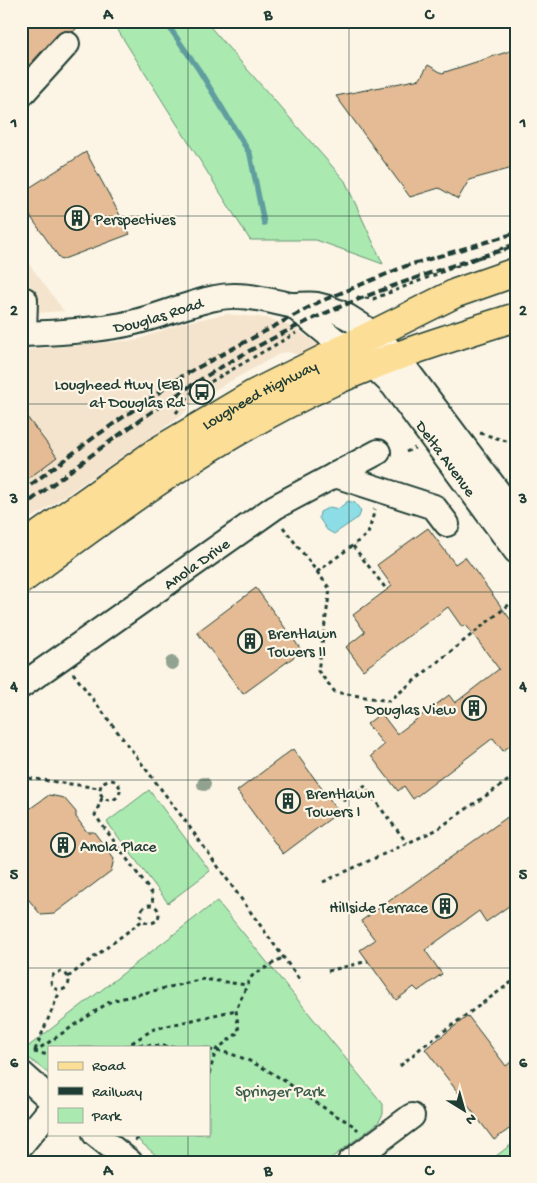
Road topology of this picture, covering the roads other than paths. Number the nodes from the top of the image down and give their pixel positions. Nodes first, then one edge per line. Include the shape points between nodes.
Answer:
1 (68, 44) dead end
2 (21, 95) edge
3 (516, 272) edge
4 (25, 300) dead end
5 (292, 305) junction
6 (516, 317) edge
7 (374, 333) junction
8 (23, 334) edge
9 (348, 347) junction
10 (385, 361) junction
11 (378, 452) dead end
12 (335, 475) junction
13 (516, 516) edge
14 (446, 524) dead end
15 (21, 548) edge
16 (516, 551) edge
17 (21, 580) edge
18 (21, 686) edge
19 (21, 1073) edge
20 (48, 1097) edge
21 (48, 1112) edge
22 (412, 1116) dead end
23 (98, 1136) edge
24 (21, 1145) edge
25 (130, 1162) edge
26 (350, 1162) edge

1 - 2 street
3 - 7 main road, Lougheed Highway via 456,293
4 - 8 street
5 - 7 street, Douglas Road via 316,305
5 - 8 street, Douglas Road via 255,297 217,297 116,326
5 - 9 street, Douglas Road
6 - 10 main road, Lougheed Highway
7 - 9 main road, Lougheed Highway
7 - 10 street, Douglas Road
9 - 10 street, Douglas Road
9 - 15 main road, Lougheed Highway via 254,394 158,450
10 - 13 street, Delta Avenue
10 - 16 street, Delta Avenue via 393,385
10 - 17 main road, Lougheed Highway via 304,396 208,449 142,491
11 - 12 street, Anola Drive
12 - 14 street via 434,507
12 - 18 street, Anola Drive via 275,507
19 - 20 street
21 - 24 street
22 - 26 street
23 - 25 street

